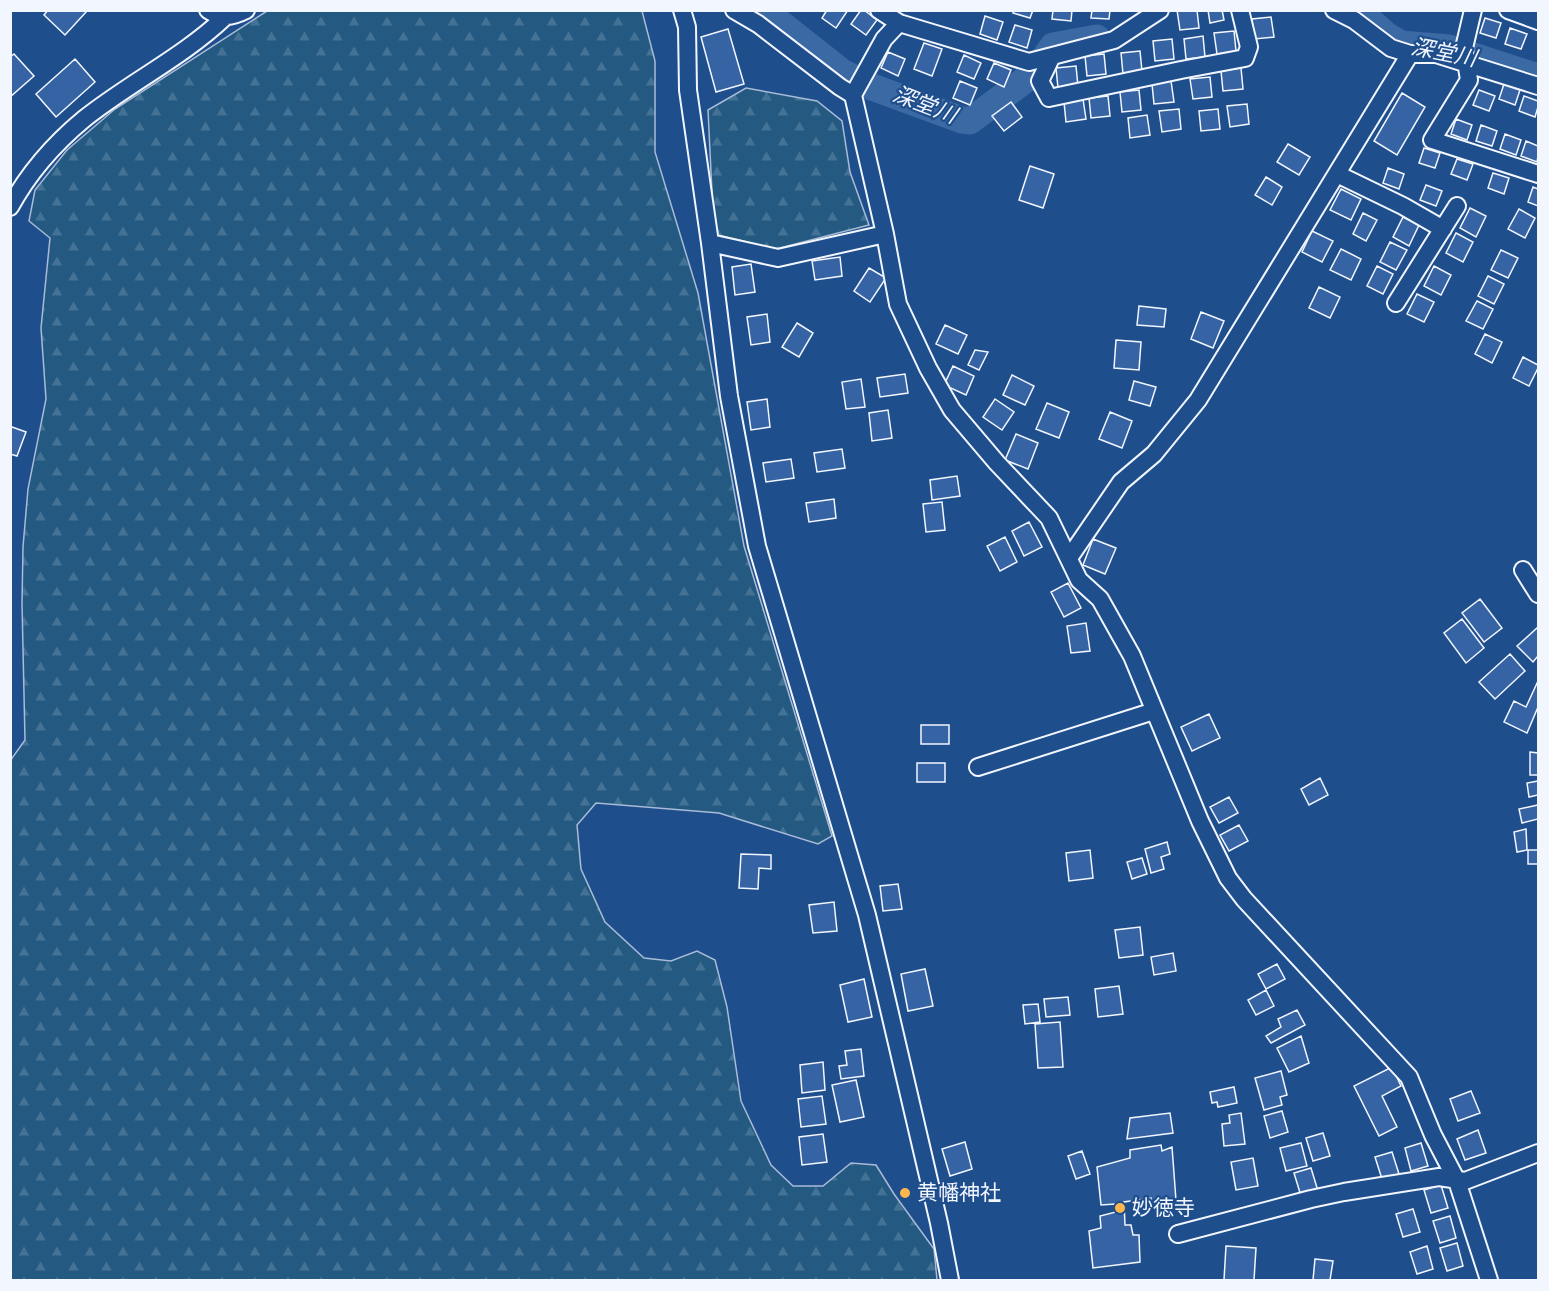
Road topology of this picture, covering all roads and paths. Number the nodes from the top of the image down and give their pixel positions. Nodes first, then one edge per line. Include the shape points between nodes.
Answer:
1 (208, 10) edge
2 (246, 10) edge
3 (682, 10) edge
4 (734, 10) edge
5 (879, 10) edge
6 (1160, 10) edge
7 (1240, 10) edge
8 (1334, 10) edge
9 (1473, 10) edge
10 (1508, 10) edge
11 (225, 17) junction
12 (1539, 21) edge
13 (899, 23) junction
14 (1410, 54) junction
15 (1052, 56) junction
16 (1466, 64) junction
17 (1539, 86) edge
18 (853, 95) junction
19 (1337, 174) junction
20 (1539, 174) edge
21 (1457, 206) dead end
22 (10, 207) edge
23 (1443, 229) junction
24 (885, 234) junction
25 (710, 243) junction
26 (1396, 303) dead end
27 (1069, 558) junction
28 (1523, 570) dead end
29 (1539, 594) edge
30 (1154, 711) junction
31 (978, 767) dead end
32 (1539, 1153) edge
33 (1457, 1181) junction
34 (1178, 1234) dead end
35 (950, 1281) edge
36 (1489, 1281) edge

1 - 11 street
2 - 11 street
3 - 25 street via 687,27 688,90
4 - 18 street
5 - 13 street
6 - 15 street via 1114,40
7 - 15 street via 1249,46 1245,58 1049,98 1040,81
8 - 14 street via 1390,48
9 - 16 street via 1464,48
10 - 12 street
11 - 22 street via 207,34 84,119 34,171
13 - 15 street via 1029,62
13 - 18 street via 884,39
14 - 16 street via 1436,54
14 - 19 street
16 - 17 street
16 - 20 street via 1469,80 1432,140
18 - 24 street
19 - 23 street
19 - 27 street via 1198,400 1154,454 1121,482
21 - 23 street
23 - 26 street
24 - 25 street via 778,258
24 - 27 street via 898,304 928,368 952,410 1049,518
25 - 35 street via 729,396 757,546 867,915
27 - 30 street via 1079,580 1106,609 1132,656
28 - 29 street
30 - 31 street
30 - 33 street via 1228,878 1409,1077
32 - 33 street
33 - 34 street via 1439,1176 1344,1192
33 - 36 street

